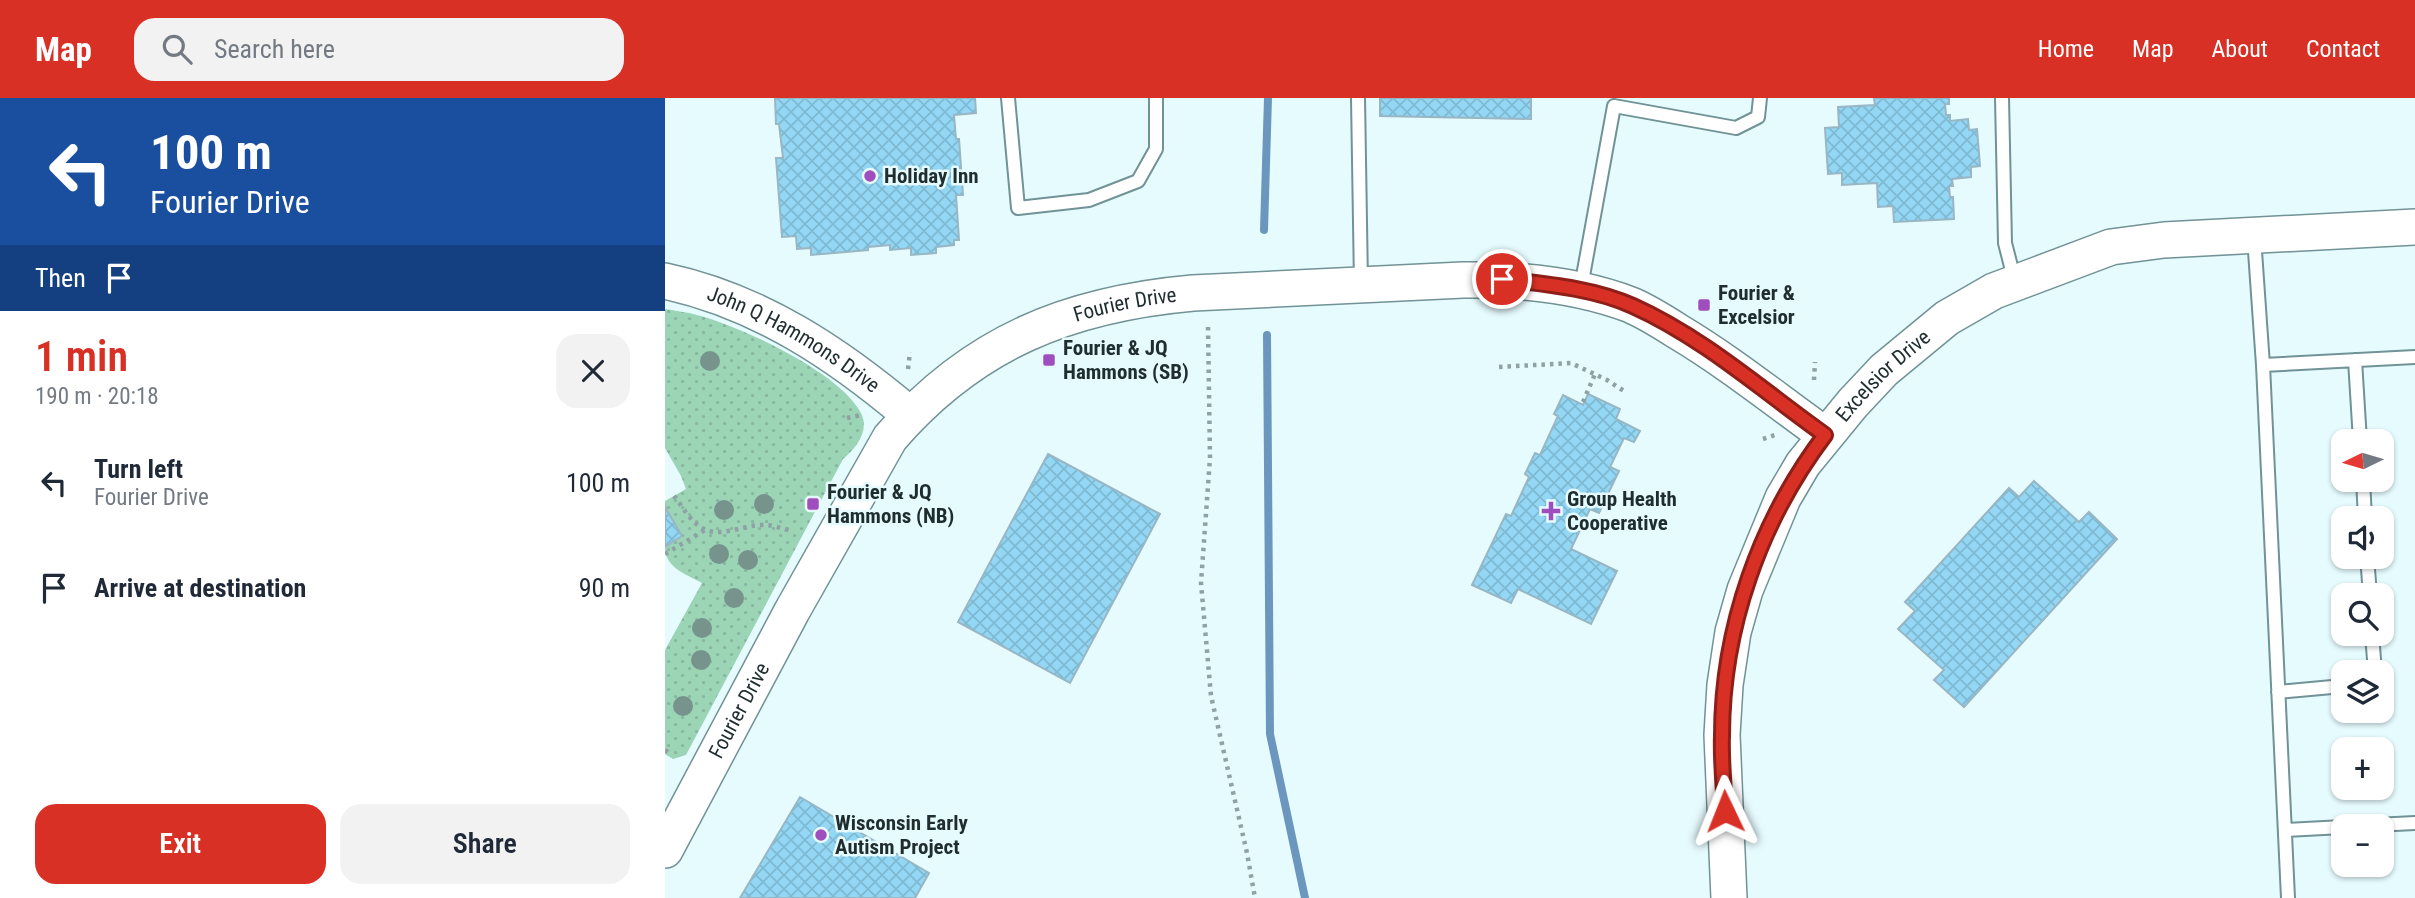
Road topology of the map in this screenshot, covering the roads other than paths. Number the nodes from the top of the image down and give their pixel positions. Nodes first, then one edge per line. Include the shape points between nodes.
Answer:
1 (1008, 98) edge
2 (1156, 98) edge
3 (1358, 98) edge
4 (1760, 98) edge
5 (2002, 98) edge
6 (1613, 102) edge
7 (2415, 227) edge
8 (2254, 235) junction
9 (665, 281) edge
10 (2015, 282) junction
11 (1361, 285) junction
12 (1580, 291) junction
13 (2415, 357) edge
14 (2355, 360) junction
15 (2263, 365) junction
16 (910, 415) junction
17 (2359, 429) edge
18 (1825, 435) junction
19 (2331, 687) edge
20 (2278, 692) junction
21 (2415, 823) edge
22 (2394, 824) edge
23 (2331, 828) edge
24 (2285, 830) junction
25 (665, 850) edge
26 (1728, 898) edge
27 (2288, 898) edge

1 - 2 lane via 1018,208 1089,200 1138,181 1156,149
3 - 11 lane
4 - 6 lane via 1758,117 1736,128
5 - 10 lane via 2005,243
6 - 12 lane
7 - 8 street, Excelsior Drive
8 - 10 street, Excelsior Drive via 2111,247
8 - 15 lane
9 - 16 street, John Q Hammons Drive via 732,299 803,334
10 - 18 street, Excelsior Drive via 1947,318 1907,349
11 - 12 street, Fourier Drive via 1502,279
11 - 16 street, Fourier Drive via 1154,296 1060,318 993,350
12 - 18 street, Fourier Drive via 1632,306 1667,325 1731,365
13 - 14 lane
14 - 15 lane
14 - 17 lane
15 - 20 lane
16 - 25 street, Fourier Drive via 890,438 860,488
18 - 26 street, Excelsior Drive via 1783,498 1733,632 1721,735
19 - 20 lane
20 - 24 lane
21 - 22 lane
23 - 24 lane
24 - 27 lane

